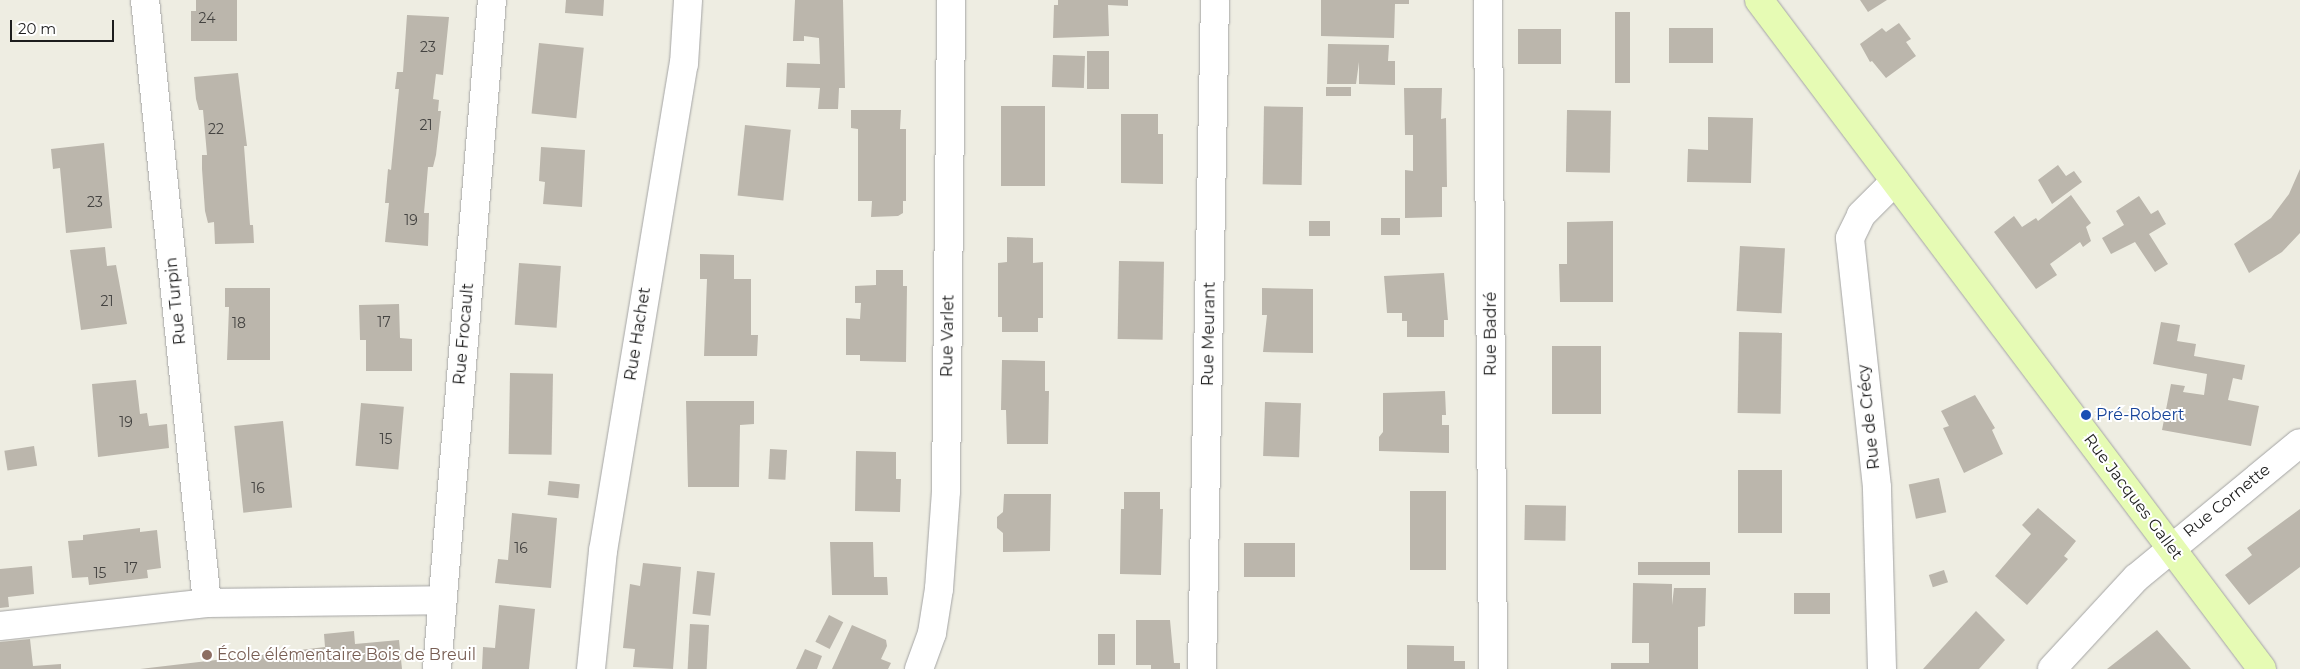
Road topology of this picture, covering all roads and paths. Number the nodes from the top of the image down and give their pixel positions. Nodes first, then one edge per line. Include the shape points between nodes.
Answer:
1 (145, 0) edge
2 (492, 0) edge
3 (688, 0) edge
4 (951, 0) edge
5 (1215, 0) edge
6 (1488, 0) edge
7 (1759, 0) edge
8 (1895, 181) junction
9 (2300, 443) edge
10 (2170, 546) junction
11 (441, 600) junction
12 (207, 603) junction
13 (0, 626) edge
14 (437, 669) edge
15 (591, 669) edge
16 (919, 669) edge
17 (1202, 669) edge
18 (1492, 669) edge
19 (1882, 669) edge
20 (2052, 669) edge
21 (2262, 669) edge

1 - 12 street, Rue Turpin
2 - 11 street, Rue Frocault
3 - 15 street, Rue Hachet via 684,64 603,551
4 - 16 street, Rue Varlet via 946,490 939,589 932,633
5 - 17 street, Rue Meurant
6 - 18 street, Rue Badré
7 - 8 main road, Rue Jacques Gallet
8 - 10 main road, Rue Jacques Gallet
8 - 19 street, Rue de Crécy via 1862,215 1850,238 1877,486
9 - 10 street, Rue Cornette
10 - 20 street, Rue Cornette
10 - 21 main road, Rue Jacques Gallet
11 - 12 street
11 - 14 street, Rue Frocault
12 - 13 street

